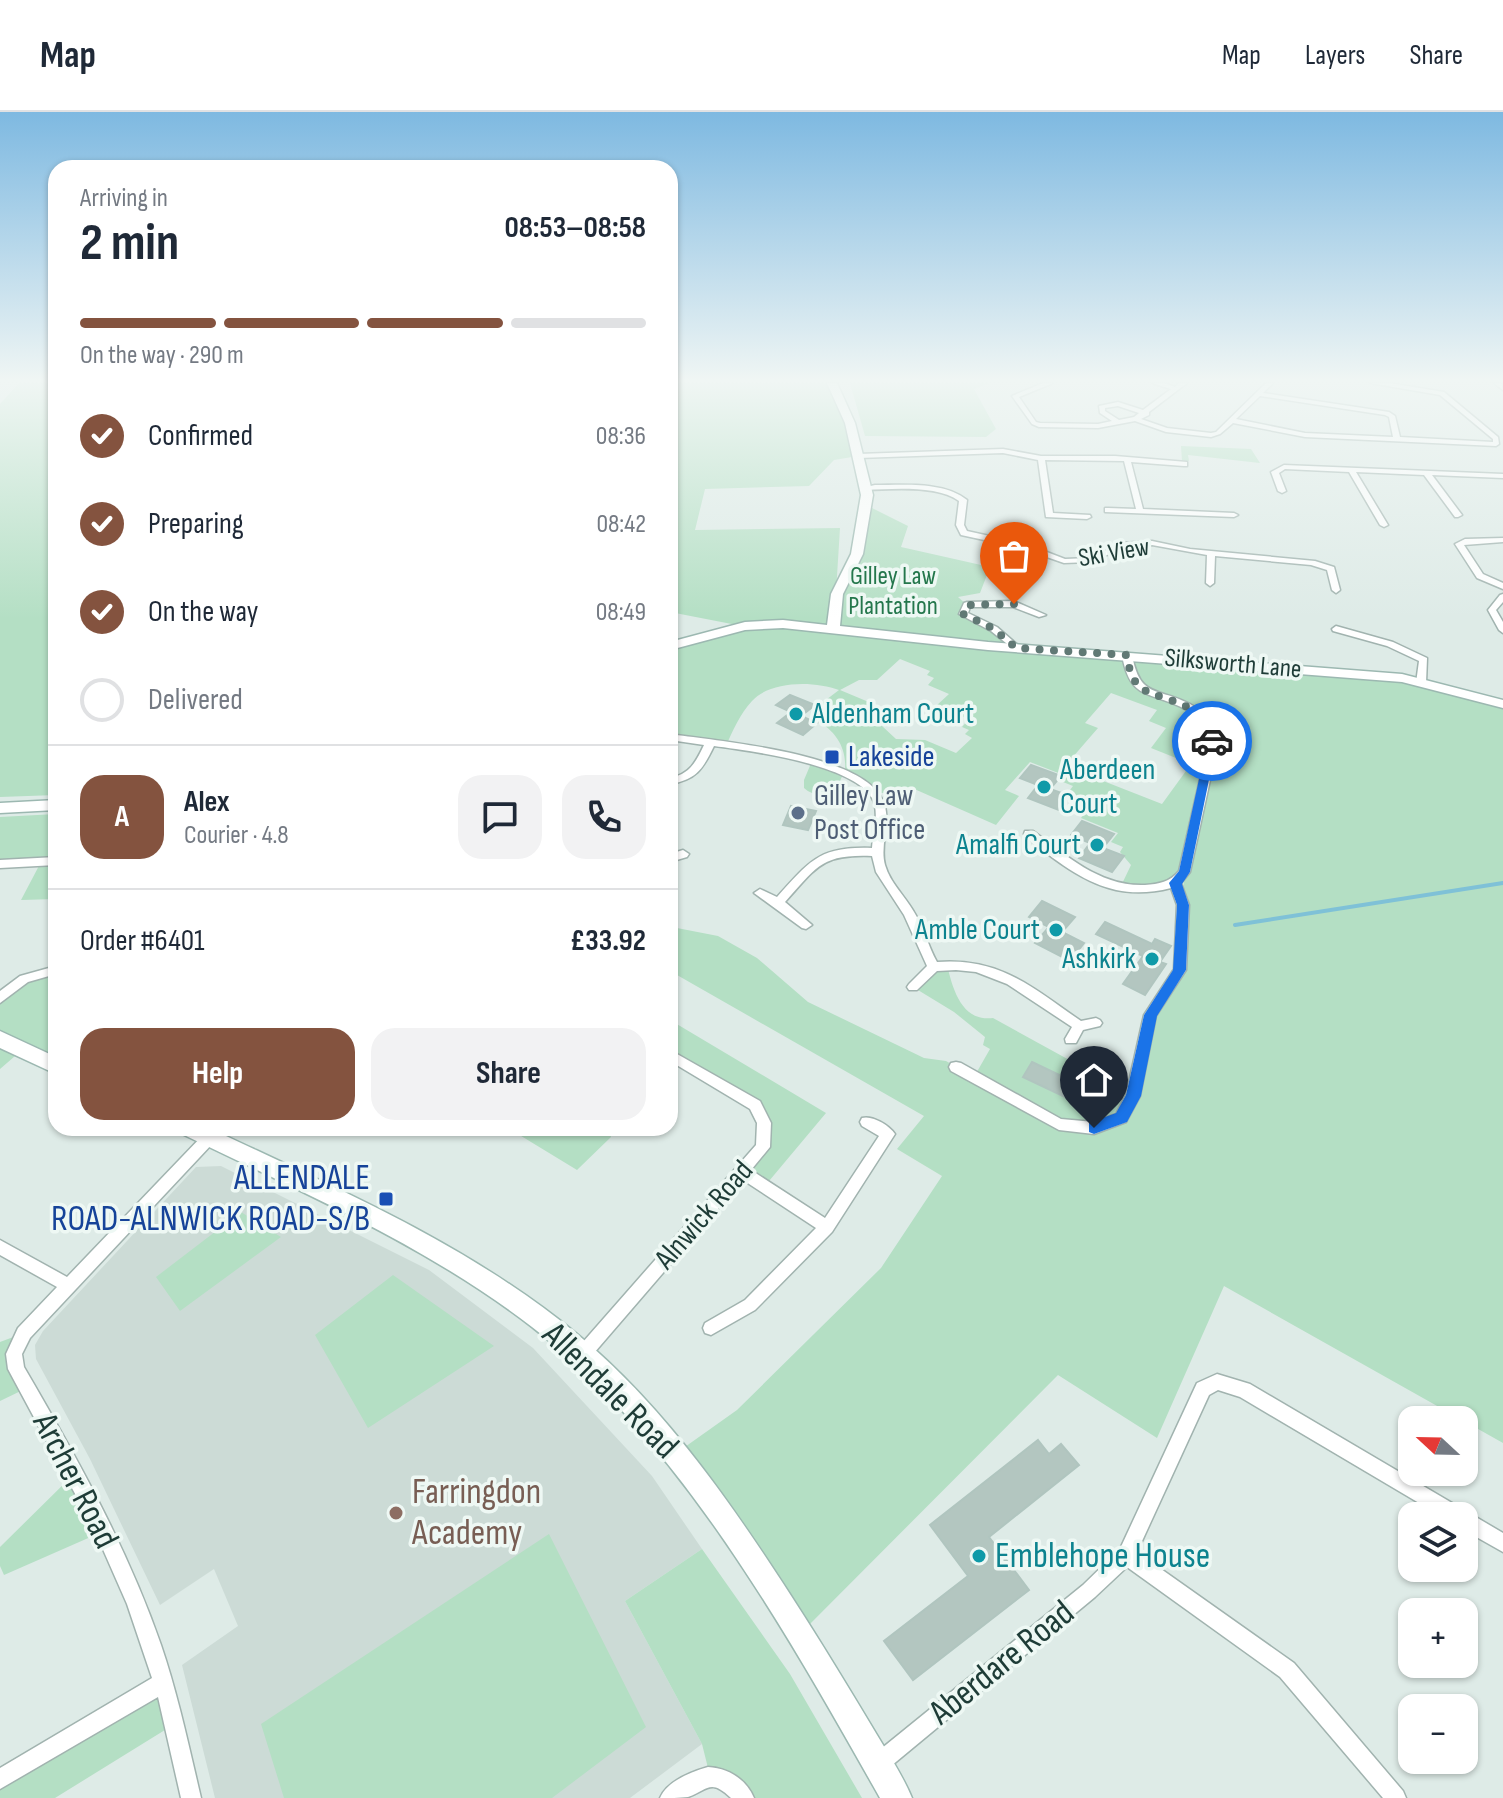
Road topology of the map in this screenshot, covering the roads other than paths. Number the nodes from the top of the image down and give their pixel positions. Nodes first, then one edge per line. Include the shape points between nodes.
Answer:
1 (859, 462) edge
2 (1042, 462) edge
3 (1128, 462) edge
4 (1158, 462) edge
5 (1184, 464) dead end
6 (1352, 471) junction
7 (1427, 474) junction
8 (1503, 476) edge
9 (866, 488) junction
10 (1282, 491) dead end
11 (1108, 510) dead end
12 (1140, 511) junction
13 (1234, 515) dead end
14 (1458, 515) dead end
15 (1087, 517) dead end
16 (1384, 525) dead end
17 (1503, 540) edge
18 (1211, 553) junction
19 (1210, 583) dead end
20 (1503, 586) edge
21 (1336, 590) dead end
22 (1503, 597) edge
23 (1042, 615) dead end
24 (833, 628) junction
25 (1336, 629) dead end
26 (1503, 630) edge
27 (678, 644) edge
28 (1016, 648) junction
29 (1127, 655) junction
30 (1421, 683) junction
31 (1503, 704) edge
32 (678, 738) edge
33 (710, 743) junction
34 (678, 780) edge
35 (48, 805) edge
36 (0, 808) edge
37 (1029, 834) dead end
38 (877, 852) junction
39 (683, 854) dead end
40 (678, 856) edge
41 (48, 861) edge
42 (0, 864) edge
43 (1175, 883) junction
44 (760, 893) dead end
45 (778, 903) junction
46 (806, 925) dead end
47 (934, 967) junction
48 (48, 972) edge
49 (913, 987) dead end
50 (0, 998) edge
51 (1096, 1023) dead end
52 (1079, 1026) junction
53 (0, 1039) edge
54 (1071, 1039) dead end
55 (678, 1060) edge
56 (48, 1062) edge
57 (956, 1067) dead end
58 (867, 1122) dead end
59 (196, 1136) edge
60 (205, 1136) edge
61 (742, 1172) junction
62 (827, 1227) junction
63 (0, 1247) edge
64 (70, 1286) junction
65 (711, 1328) dead end
66 (582, 1355) junction
67 (1434, 1502) edge
68 (1478, 1528) edge
69 (1503, 1543) edge
70 (1126, 1555) junction
71 (163, 1683) junction
72 (878, 1764) junction
73 (0, 1779) edge
74 (191, 1798) edge
75 (670, 1798) edge
76 (744, 1798) edge
77 (897, 1798) edge
78 (1396, 1798) edge

1 - 9 street
2 - 15 street via 1049,515
3 - 12 street
4 - 5 street
6 - 7 street
6 - 10 street via 1284,467 1275,472
6 - 16 street
7 - 8 street
7 - 14 street
9 - 18 street, Ski View via 958,494 963,500 964,533 1064,561 1090,560 1125,545 1152,543
9 - 24 street via 857,554 837,594
11 - 12 street
12 - 13 street
17 - 20 street via 1459,544 1480,576
18 - 19 street
18 - 21 street, Ski View via 1312,563 1331,569
22 - 26 street via 1492,610
23 - 28 street via 1014,604 967,605 963,614 994,629
24 - 27 street, Silksworth Lane via 745,626
24 - 28 street, Silksworth Lane
25 - 30 street via 1424,660
28 - 29 street, Silksworth Lane
29 - 30 street, Silksworth Lane
29 - 43 street via 1129,677 1139,688 1189,707 1211,726 1212,748 1184,872
30 - 31 street, Silksworth Lane
32 - 33 street
33 - 34 street via 696,771
33 - 38 street via 830,766 861,780 879,803
35 - 36 street
37 - 43 street via 1104,886 1142,891
38 - 45 street via 843,850 821,857
38 - 47 street via 881,873 914,923
39 - 40 street
41 - 42 street
43 - 57 street via 1183,905 1180,970 1150,1015 1133,1096 1121,1118 1094,1128 1059,1124
44 - 45 street
45 - 46 street
47 - 49 street
47 - 52 street via 986,967
48 - 50 street via 24,979
51 - 52 street
52 - 54 street
53 - 56 street
55 - 61 street, Alnwick Road via 755,1105 764,1123 763,1147
58 - 62 street via 888,1134
59 - 64 street, Archer Road
60 - 66 street, Allendale Road via 373,1215 469,1269
61 - 62 street
61 - 66 street, Alnwick Road
62 - 65 street via 750,1305
63 - 64 street
64 - 71 street, Archer Road via 24,1333 14,1354 16,1369 69,1460 135,1604
66 - 72 street, Allendale Road via 675,1454 713,1504
67 - 70 street, Aberdare Road via 1244,1390 1217,1382 1203,1389
68 - 69 street
70 - 72 street, Aberdare Road
70 - 78 street via 1287,1670
71 - 73 street
71 - 74 street, Archer Road
72 - 77 street, Allendale Road
75 - 76 street via 693,1780 710,1776 735,1787

